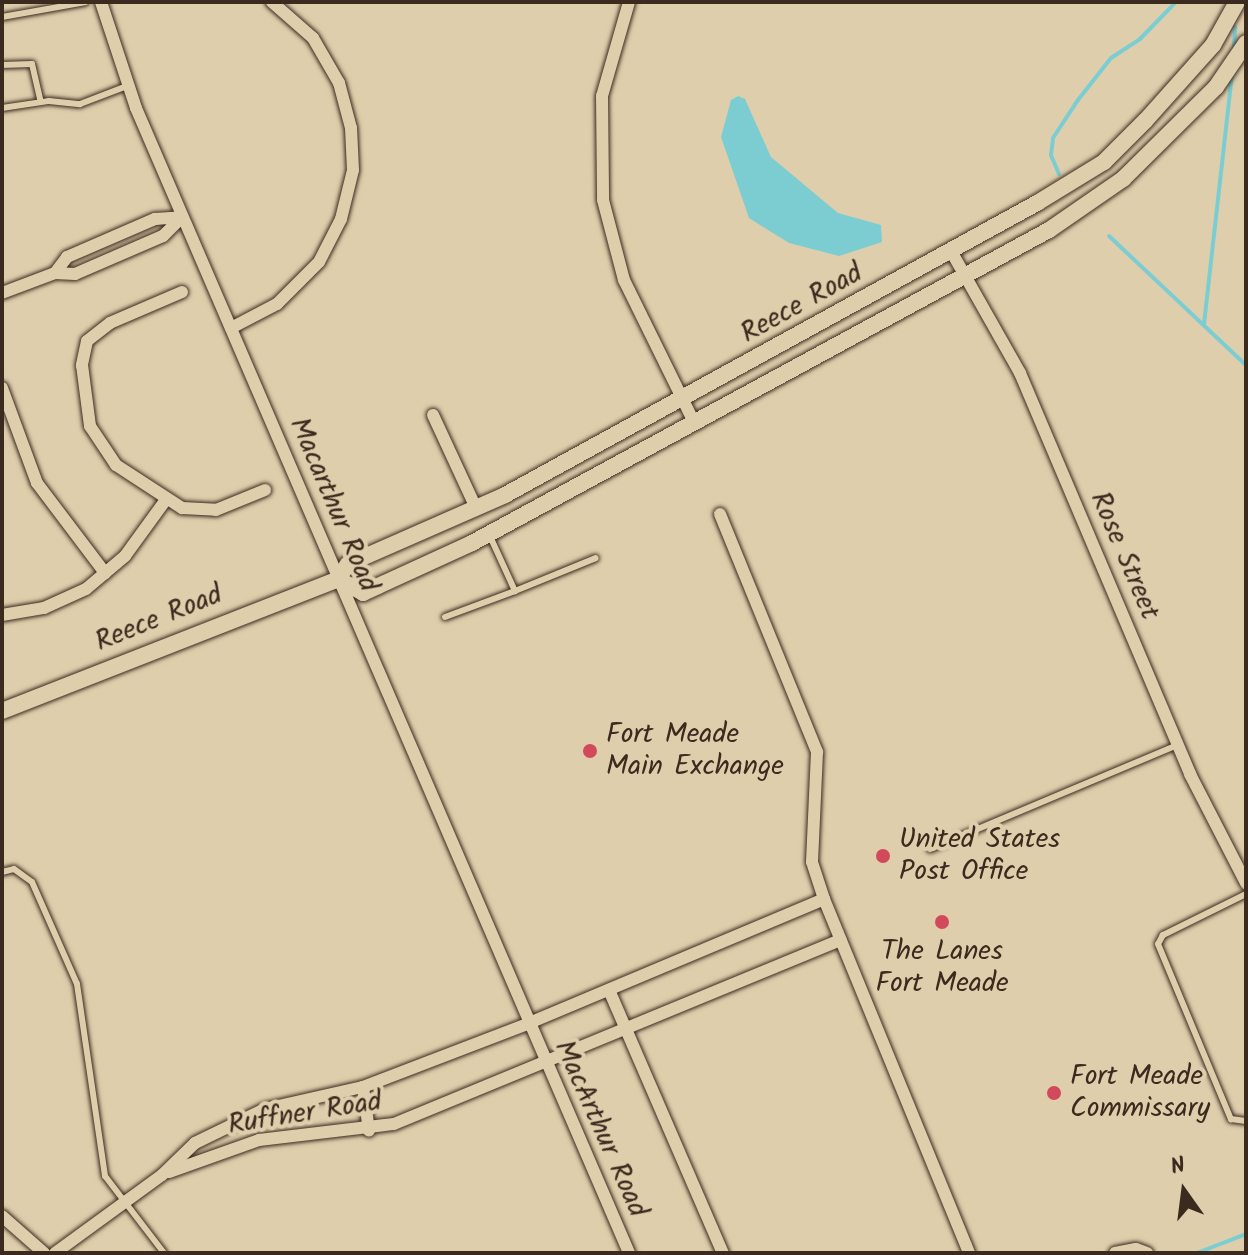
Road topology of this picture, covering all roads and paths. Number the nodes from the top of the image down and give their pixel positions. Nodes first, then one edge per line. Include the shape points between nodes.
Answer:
1 (86, 2) edge
2 (101, 2) edge
3 (272, 2) edge
4 (629, 2) edge
5 (1237, 2) edge
6 (45, 6) edge
7 (2, 17) edge
8 (1246, 43) edge
9 (2, 65) edge
10 (127, 86) junction
11 (41, 102) junction
12 (2, 108) edge
13 (182, 217) junction
14 (951, 251) junction
15 (55, 273) junction
16 (965, 276) junction
17 (182, 292) dead end
18 (2, 293) edge
19 (231, 328) junction
20 (2, 388) edge
21 (682, 398) junction
22 (433, 415) dead end
23 (694, 422) junction
24 (265, 490) dead end
25 (165, 501) junction
26 (476, 508) junction
27 (720, 514) dead end
28 (489, 534) junction
29 (596, 558) dead end
30 (105, 573) junction
31 (338, 579) junction
32 (515, 591) junction
33 (2, 615) edge
34 (445, 617) dead end
35 (2, 711) edge
36 (1177, 745) junction
37 (930, 849) dead end
38 (2, 872) edge
39 (1244, 875) edge
40 (1246, 894) edge
41 (824, 899) junction
42 (841, 940) junction
43 (609, 990) junction
44 (527, 1024) junction
45 (627, 1030) junction
46 (545, 1065) junction
47 (363, 1087) junction
48 (254, 1115) junction
49 (1246, 1121) edge
50 (369, 1131) junction
51 (259, 1140) junction
52 (162, 1175) junction
53 (122, 1204) junction
54 (2, 1216) edge
55 (44, 1253) edge
56 (55, 1253) edge
57 (164, 1253) edge
58 (629, 1253) edge
59 (723, 1253) edge
60 (969, 1253) edge
61 (1115, 1253) edge
62 (1147, 1253) edge

1 - 6 lane
2 - 10 street, Macarthur Road
3 - 19 street via 313,38 339,83 351,128 353,170 341,219 319,262 277,304
4 - 21 street via 602,96 603,200 624,280
5 - 14 street, Reece Road via 1213,45 1104,162
6 - 7 lane
8 - 16 street, Reece Road via 1216,87 1123,179 1049,230
9 - 11 lane via 32,64
10 - 11 lane via 80,104
10 - 13 street, Macarthur Road
11 - 12 lane
13 - 15 street via 163,236 75,274
13 - 15 street via 155,219 67,257
13 - 19 street, Macarthur Road
14 - 16 street, Rose Street
14 - 21 street, Reece Road
15 - 18 street
16 - 23 street, Reece Road
16 - 36 street, Rose Street via 1026,386
17 - 25 street via 97,331 87,341 82,365 85,409 96,438 116,465
19 - 31 street, Macarthur Road
20 - 30 street via 37,483
21 - 23 street
21 - 26 street, Reece Road
22 - 26 street
23 - 28 street, Reece Road
24 - 25 street via 201,512
25 - 30 street via 138,542
26 - 31 street, Reece Road via 348,564
27 - 41 street via 817,752 812,862
28 - 31 street, Reece Road via 363,593
28 - 32 lane
29 - 32 lane
30 - 33 street via 66,600
31 - 35 street, Reece Road
31 - 44 street, Macarthur Road
32 - 34 lane
36 - 37 lane
36 - 39 street, Rose Street
38 - 53 lane via 14,869 32,882 77,984 105,1176
40 - 49 lane via 1163,935 1158,944 1231,1119
41 - 42 street
41 - 43 street, Ruffner Road
42 - 45 street, Ruffner Road
42 - 60 street
43 - 44 street, Ruffner Road
43 - 45 street
44 - 46 street, MacArthur Road
44 - 47 street, Ruffner Road
45 - 46 street, Ruffner Road
45 - 59 street
46 - 50 street, Ruffner Road
46 - 58 street, MacArthur Road
47 - 48 street, Ruffner Road
47 - 50 street
48 - 51 street
48 - 52 street, Ruffner Road via 195,1143
50 - 51 street, Ruffner Road
51 - 52 street, Ruffner Road
52 - 53 street, Ruffner Road
53 - 56 street, Ruffner Road
53 - 57 lane
54 - 55 street
61 - 62 street

